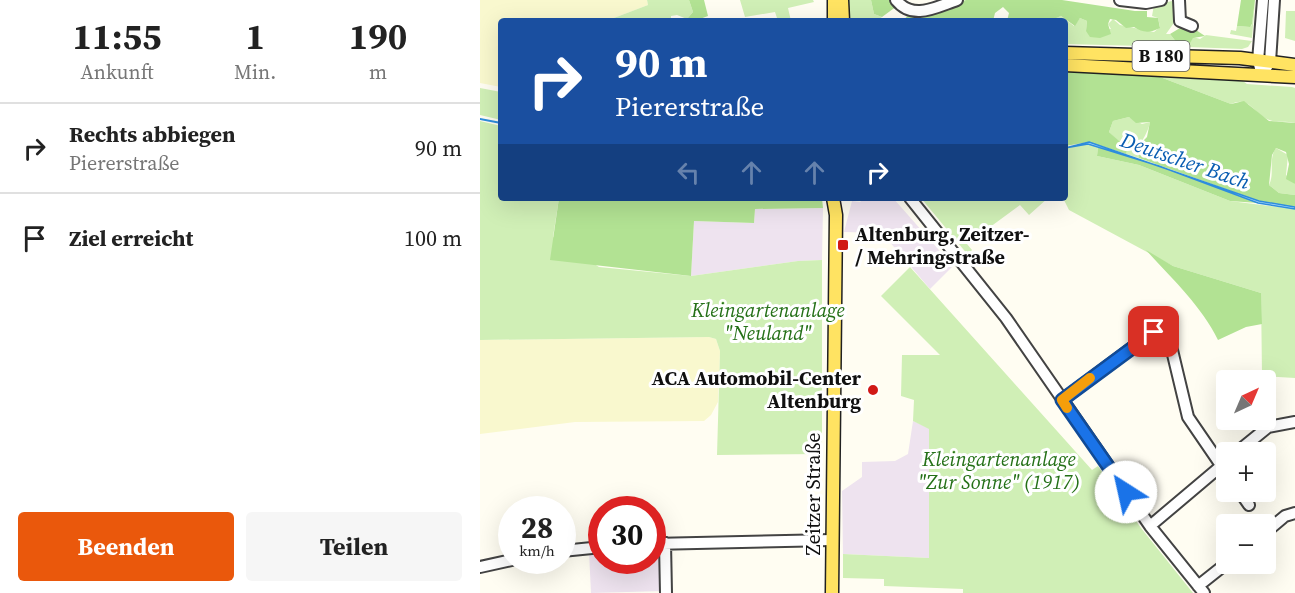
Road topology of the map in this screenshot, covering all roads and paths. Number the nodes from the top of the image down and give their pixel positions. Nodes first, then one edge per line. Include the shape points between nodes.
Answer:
1 (834, 0) edge
2 (842, 0) edge
3 (896, 0) edge
4 (957, 0) edge
5 (1120, 0) edge
6 (1161, 0) edge
7 (1179, 0) edge
8 (1263, 0) edge
9 (1274, 0) edge
10 (834, 18) edge
11 (843, 18) edge
12 (1192, 26) dead end
13 (1068, 53) edge
14 (1264, 62) junction
15 (1068, 65) edge
16 (1295, 65) edge
17 (1262, 75) junction
18 (1295, 76) edge
19 (834, 201) edge
20 (840, 201) edge
21 (912, 201) edge
22 (836, 215) junction
23 (1062, 400) junction
24 (1295, 422) edge
25 (1250, 442) edge
26 (1216, 455) edge
27 (1216, 474) edge
28 (1247, 502) edge
29 (1249, 505) dead end
30 (1295, 513) edge
31 (1276, 524) edge
32 (1150, 526) junction
33 (832, 540) junction
34 (666, 543) edge
35 (498, 563) edge
36 (480, 567) edge
37 (666, 574) edge
38 (1216, 574) edge
39 (1201, 590) edge
40 (666, 593) edge
41 (832, 593) edge

1 - 10 main road
2 - 11 main road
3 - 4 street via 908,11 920,12
5 - 6 street
7 - 12 street via 1180,21
8 - 14 street
9 - 14 street
13 - 14 main road, B 180
14 - 16 main road, B 180
14 - 17 street
15 - 17 main road, B 180
17 - 18 main road, B 180
19 - 22 main road, Zeitzer Straße
20 - 22 main road, Zeitzer Straße
21 - 23 street via 1006,318
22 - 33 main road, Zeitzer Straße
23 - 26 street via 1149,335 1159,333 1171,346 1188,417
23 - 32 street
24 - 25 street via 1268,427
27 - 32 street
28 - 29 street
30 - 31 street
32 - 39 street
33 - 34 street
33 - 41 main road, Zeitzer Straße
35 - 36 street
37 - 40 street
38 - 39 street

